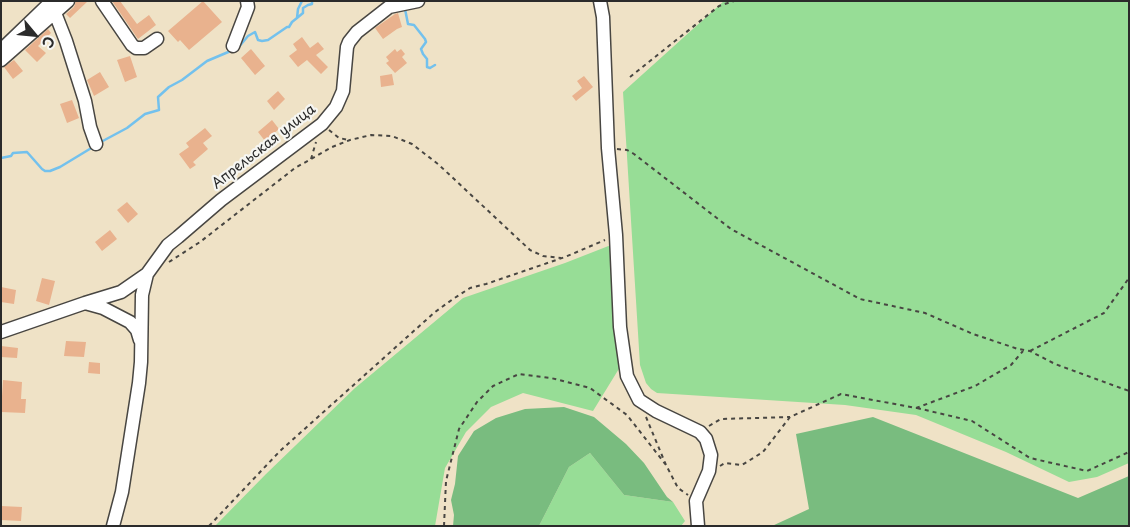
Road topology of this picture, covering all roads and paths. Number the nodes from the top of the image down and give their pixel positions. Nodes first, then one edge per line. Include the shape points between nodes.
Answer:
1 (68, 1) edge
2 (102, 1) edge
3 (247, 1) edge
4 (418, 1) edge
5 (600, 1) edge
6 (734, 1) edge
7 (54, 7) edge
8 (158, 39) dead end
9 (233, 46) dead end
10 (1, 50) edge
11 (1, 60) edge
12 (630, 78) dead end
13 (322, 124) junction
14 (350, 140) junction
15 (96, 144) dead end
16 (608, 148) junction
17 (616, 235) junction
18 (565, 258) junction
19 (166, 264) dead end
20 (147, 274) junction
21 (1129, 278) edge
22 (85, 303) junction
23 (1, 332) edge
24 (142, 347) junction
25 (1024, 350) junction
26 (1030, 351) junction
27 (1129, 391) edge
28 (916, 408) junction
29 (646, 416) dead end
30 (790, 417) junction
31 (700, 432) junction
32 (1129, 452) edge
33 (666, 466) junction
34 (709, 471) junction
35 (696, 501) junction
36 (113, 526) edge
37 (209, 526) edge
38 (444, 526) edge
39 (698, 526) edge

1 - 7 street
2 - 8 street via 136,48 144,48
3 - 9 street via 248,7
4 - 13 street, Апрельская улица via 389,7 352,38 347,47 343,91 336,107
5 - 16 street
6 - 12 path via 719,6
7 - 10 street
7 - 11 street
7 - 15 street
13 - 14 path via 336,136
13 - 20 street, Апрельская улица via 168,245
14 - 18 path via 383,135 412,144 530,250 543,256
14 - 19 path via 296,168
16 - 17 street
16 - 25 path via 631,152 731,229 860,299 925,313 973,334
17 - 18 path
17 - 31 street via 620,327 628,376 639,400
18 - 37 path via 470,288 435,312 280,450
20 - 22 street, Апрельская улица via 121,292
20 - 24 street, Апрельская улица via 142,295
21 - 26 path via 1104,313
22 - 23 street, Апрельская улица
22 - 24 street via 130,322 137,330
24 - 36 street, Апрельская улица via 122,492
25 - 26 path
25 - 28 path via 1010,366 975,386
26 - 27 path via 1055,364
28 - 30 path via 841,394
28 - 32 path via 972,421 1030,458 1087,471
29 - 33 path
30 - 31 path via 722,419
30 - 34 path via 763,452 742,465 725,463
31 - 34 street via 711,455
33 - 35 path via 678,488
33 - 38 path via 627,415 590,388 519,374 493,386 477,402 459,429 446,481
34 - 35 street
35 - 39 street

